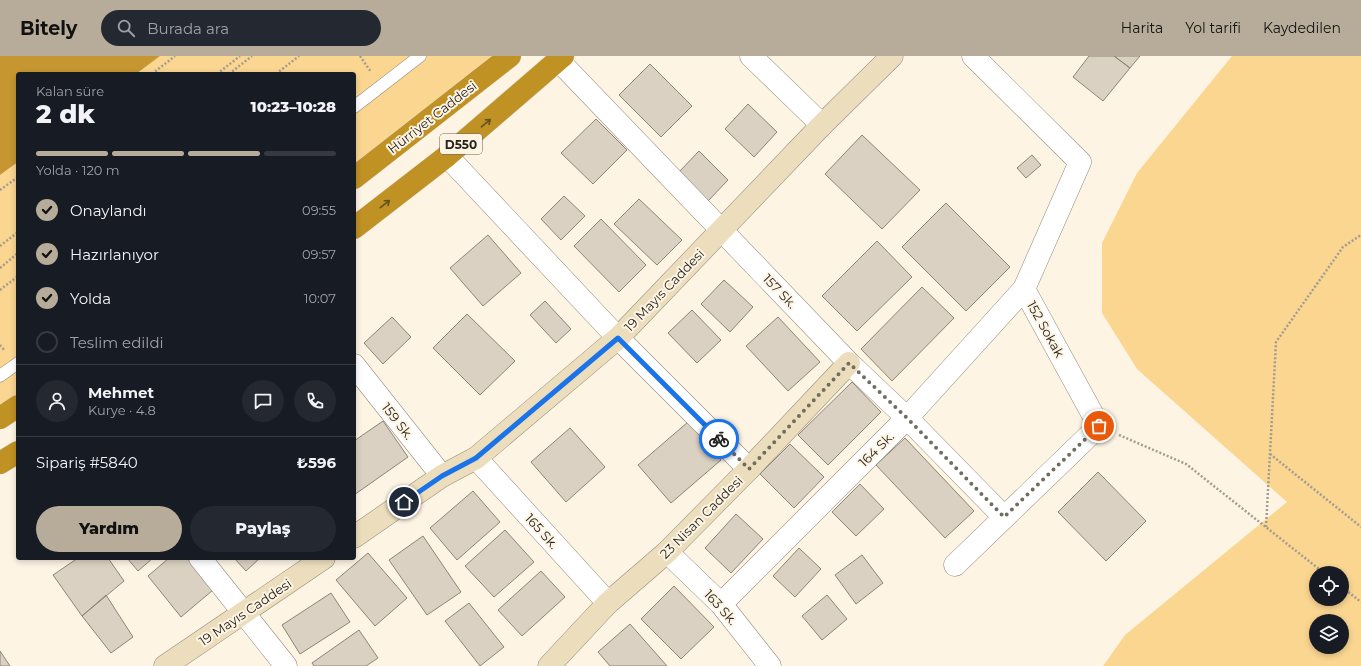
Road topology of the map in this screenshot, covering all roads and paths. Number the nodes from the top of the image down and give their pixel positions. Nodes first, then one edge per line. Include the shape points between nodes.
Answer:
1 (174, 56) edge
2 (240, 56) edge
3 (252, 56) edge
4 (299, 56) edge
5 (420, 56) edge
6 (510, 56) edge
7 (750, 56) edge
8 (892, 56) edge
9 (973, 56) edge
10 (561, 58) edge
11 (154, 72) edge
12 (220, 72) edge
13 (232, 72) edge
14 (279, 72) edge
15 (356, 105) edge
16 (822, 125) junction
17 (446, 156) junction
18 (356, 176) edge
19 (16, 178) edge
20 (0, 190) edge
21 (356, 226) edge
22 (721, 230) junction
23 (16, 234) edge
24 (1361, 235) edge
25 (0, 246) edge
26 (16, 255) edge
27 (0, 268) edge
28 (16, 278) edge
29 (1024, 289) junction
30 (0, 290) edge
31 (618, 338) junction
32 (849, 363) junction
33 (16, 364) edge
34 (356, 368) edge
35 (0, 376) edge
36 (16, 407) edge
37 (0, 418) edge
38 (907, 418) junction
39 (1099, 426) junction
40 (16, 453) edge
41 (1270, 454) junction
42 (476, 458) junction
43 (0, 463) edge
44 (749, 469) junction
45 (442, 476) junction
46 (1004, 517) junction
47 (1266, 527) junction
48 (1361, 527) edge
49 (356, 536) edge
50 (667, 552) junction
51 (202, 560) edge
52 (321, 560) edge
53 (956, 565) dead end
54 (1315, 566) edge
55 (1349, 593) edge
56 (1361, 602) edge
57 (608, 603) junction
58 (721, 604) junction
59 (244, 613) junction
60 (165, 666) edge
61 (286, 666) edge
62 (549, 666) edge
63 (770, 666) edge

1 - 11 path
2 - 12 path
3 - 13 path
4 - 14 path
5 - 15 lane
6 - 18 highway, Hürriyet Caddesi / D550
7 - 16 street
8 - 16 street, 19 Mayıs Caddesi
9 - 29 street, 152 Sokak via 1080,162
17 -> 10 highway, D550
10 - 22 street, 157 Sk.
16 - 22 street, 19 Mayıs Caddesi
21 -> 17 highway, D550
17 - 31 street
19 - 20 path
22 - 31 street, 19 Mayıs Caddesi
22 - 32 street, 157 Sk.
23 - 25 path
24 - 41 path via 1343,247 1276,342
26 - 27 path
28 - 30 path
29 - 38 street, 164 Sk.
29 - 39 street, 152 Sokak
31 - 42 street, 19 Mayıs Caddesi
31 - 44 street
32 - 38 street, 157 Sk.
32 - 44 street, 23 Nisan Caddesi
33 - 35 lane
34 - 45 street, 159 Sk.
36 - 37 highway
38 - 46 street, 157 Sk.
38 - 58 street, 164 Sk.
39 - 46 street
39 - 47 path via 1186,464
40 - 43 highway
41 - 47 path
41 - 48 path
42 - 45 street, 19 Mayıs Caddesi
42 - 57 street, 165 Sk.
44 - 50 street, 23 Nisan Caddesi
45 - 49 street, 19 Mayıs Caddesi
46 - 53 street
47 - 54 path
50 - 57 street, 23 Nisan Caddesi
50 - 58 street, 163 Sk.
51 - 59 street
52 - 59 street, 19 Mayıs Caddesi
55 - 56 path
57 - 62 street, 23 Nisan Caddesi
58 - 63 street, 163 Sk.
59 - 60 street, 19 Mayıs Caddesi
59 - 61 street

